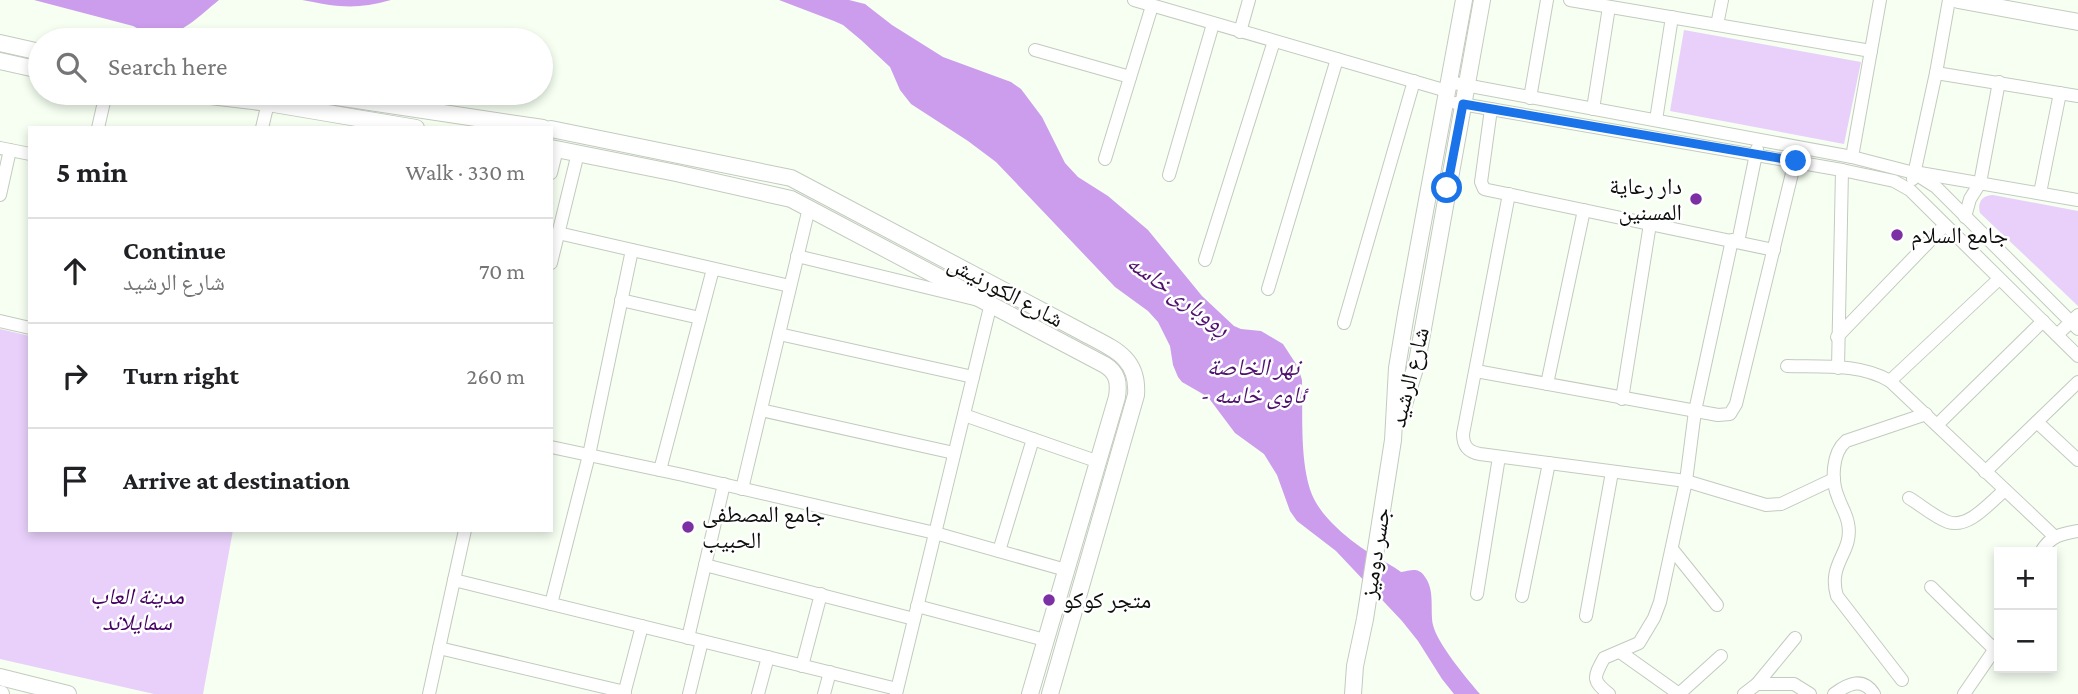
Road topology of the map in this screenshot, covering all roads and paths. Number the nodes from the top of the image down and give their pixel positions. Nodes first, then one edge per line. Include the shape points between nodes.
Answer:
1 (1134, 0) edge
2 (1249, 0) edge
3 (1464, 0) edge
4 (1482, 0) edge
5 (1547, 0) edge
6 (1570, 0) edge
7 (1722, 0) edge
8 (1880, 0) edge
9 (1950, 0) edge
10 (1958, 0) edge
11 (2000, 4) edge
12 (1152, 6) junction
13 (1609, 7) junction
14 (2035, 7) edge
15 (1672, 18) junction
16 (2078, 22) edge
17 (1213, 24) junction
18 (1717, 25) junction
19 (1240, 32) junction
20 (1275, 41) junction
21 (0, 43) edge
22 (28, 49) edge
23 (1035, 50) dead end
24 (1871, 51) junction
25 (1337, 59) junction
26 (0, 61) edge
27 (28, 67) edge
28 (1936, 73) junction
29 (1130, 77) junction
30 (1414, 81) junction
31 (1999, 82) junction
32 (1466, 86) junction
33 (1447, 91) junction
34 (2060, 93) junction
35 (2078, 96) edge
36 (1536, 99) junction
37 (1463, 104) junction
38 (103, 105) edge
39 (268, 105) edge
40 (275, 105) edge
41 (393, 105) edge
42 (1593, 108) junction
43 (1491, 109) junction
44 (428, 110) junction
45 (1539, 117) junction
46 (1656, 120) junction
47 (333, 122) edge
48 (98, 126) edge
49 (262, 126) edge
50 (388, 126) edge
51 (426, 126) edge
52 (530, 126) edge
53 (553, 129) edge
54 (1758, 139) junction
55 (554, 148) edge
56 (5, 149) edge
57 (578, 153) junction
58 (28, 155) edge
59 (1756, 155) junction
60 (1852, 157) junction
61 (1105, 159) dead end
62 (1796, 161) junction
63 (733, 166) junction
64 (1842, 170) junction
65 (1914, 173) junction
66 (1170, 175) dead end
67 (1980, 183) junction
68 (729, 185) junction
69 (1910, 190) junction
70 (2040, 193) junction
71 (1509, 194) junction
72 (0, 195) edge
73 (2078, 200) edge
74 (809, 208) junction
75 (1584, 210) junction
76 (1965, 217) junction
77 (1650, 224) junction
78 (1945, 225) junction
79 (558, 233) junction
80 (1735, 241) junction
81 (632, 250) junction
82 (1774, 250) junction
83 (553, 254) edge
84 (797, 256) junction
85 (1205, 260) dead end
86 (713, 268) junction
87 (1999, 279) junction
88 (790, 286) junction
89 (1268, 289) dead end
90 (621, 300) junction
91 (991, 303) junction
92 (700, 318) junction
93 (0, 321) edge
94 (2043, 321) junction
95 (2076, 322) edge
96 (1344, 323) dead end
97 (28, 328) edge
98 (779, 334) junction
99 (2057, 335) junction
100 (1838, 337) junction
101 (2078, 356) edge
102 (1787, 366) dead end
103 (1838, 368) junction
104 (1476, 372) junction
105 (973, 377) junction
106 (1890, 381) junction
107 (2078, 382) edge
108 (1547, 384) junction
109 (1622, 399) junction
110 (761, 410) junction
111 (1695, 411) junction
112 (1926, 414) junction
113 (964, 415) junction
114 (2037, 422) junction
115 (1937, 425) junction
116 (1033, 439) junction
117 (1393, 440) junction
118 (553, 447) edge
119 (954, 453) junction
120 (589, 455) junction
121 (1499, 457) junction
122 (2078, 460) edge
123 (1099, 462) junction
124 (1549, 463) junction
125 (660, 470) junction
126 (1612, 472) junction
127 (1985, 472) junction
128 (1834, 480) junction
129 (1686, 481) junction
130 (724, 484) junction
131 (742, 489) junction
132 (2005, 490) junction
133 (1909, 498) dead end
134 (2078, 531) edge
135 (466, 532) edge
136 (935, 533) junction
137 (2054, 536) junction
138 (2044, 547) edge
139 (1672, 549) junction
140 (999, 551) junction
141 (705, 565) junction
142 (1066, 570) junction
143 (454, 580) junction
144 (1931, 587) dead end
145 (821, 594) junction
146 (1476, 594) dead end
147 (1522, 596) dead end
148 (551, 604) junction
149 (1717, 605) dead end
150 (916, 612) junction
151 (1587, 616) dead end
152 (642, 626) junction
153 (688, 638) junction
154 (1795, 638) dead end
155 (1045, 640) junction
156 (702, 641) junction
157 (1994, 643) edge
158 (439, 648) junction
159 (1994, 650) edge
160 (1620, 652) junction
161 (1721, 656) dead end
162 (768, 657) junction
163 (803, 666) junction
164 (1356, 666) junction
165 (830, 673) junction
166 (0, 677) edge
167 (1902, 680) dead end
168 (1757, 684) junction
169 (896, 692) edge
170 (624, 693) edge
171 (68, 694) edge
172 (429, 694) edge
173 (689, 694) edge
174 (758, 694) edge
175 (824, 694) edge
176 (1030, 694) edge
177 (1051, 694) edge
178 (1344, 694) edge
179 (1353, 694) edge
180 (1609, 694) edge
181 (1679, 694) edge
182 (1744, 694) edge
183 (1810, 694) edge
184 (1834, 694) edge
185 (1874, 694) edge
186 (1964, 694) edge

1 - 12 street
2 - 19 street
3 - 33 main road, شارع الرشيد
4 - 32 main road, شارع الرشيد
5 - 36 street
6 - 13 street
7 - 18 street
8 - 24 street
9 - 28 street
10 - 11 main road
11 - 14 main road
12 - 17 street
12 - 29 street
13 - 15 street
13 - 42 street
14 - 16 main road
15 - 18 street
15 - 46 street
17 - 19 street
17 - 66 street
18 - 24 street
19 - 20 street
20 - 25 street
20 - 85 street
21 - 22 main road
23 - 29 street
24 - 60 street
25 - 30 street
25 - 89 street
26 - 27 main road
28 - 31 street
28 - 65 street
29 - 61 street
30 - 33 street
30 - 96 street
31 - 34 street
31 - 67 street
32 - 33 street
32 - 36 street
32 - 37 main road, شارع الرشيد
33 - 37 street
33 - 117 main road, شارع الرشيد via 1397,368
34 - 35 street
34 - 70 street
36 - 42 street
36 - 45 street
37 - 43 street
37 - 117 main road, شارع الرشيد via 1417,362
38 - 48 street
39 - 49 street
40 - 47 main road
41 - 44 main road
42 - 46 street
43 - 45 street
43 - 71 street via 1481,182 1488,190
44 - 51 main road
44 - 52 main road
45 - 59 street
46 - 54 street
47 - 50 main road
53 - 63 main road, شارع الكورنيش
54 - 59 street
54 - 60 street
55 - 57 main road, شارع الكورنيش
56 - 58 street
56 - 72 street
57 - 68 main road, شارع الكورنيش
57 - 79 street
59 - 62 street
59 - 80 street
60 - 65 street
62 - 64 street
62 - 82 street
63 - 68 main road
63 - 177 main road, شارع الكورنيش via 791,178 1082,332 1131,364 1136,395
64 - 69 street via 1894,181
64 - 100 street
65 - 67 street
65 - 69 street
65 - 76 street via 1936,187
67 - 70 street
67 - 76 street
68 - 74 main road, شارع الكورنيش via 791,199
69 - 78 street
70 - 73 street
71 - 75 street
71 - 104 street
74 - 84 street
74 - 91 main road, شارع الكورنيش
75 - 77 street
75 - 108 street
76 - 95 street
77 - 80 street
77 - 109 street
78 - 87 street
78 - 100 street
79 - 81 street
79 - 83 street
80 - 82 street
80 - 111 street
81 - 86 street
81 - 90 street
82 - 111 street via 1734,410 1724,416
84 - 88 street
84 - 91 street
86 - 88 street
86 - 92 street
87 - 94 street
87 - 106 street
88 - 98 street
90 - 92 street
90 - 120 street
91 - 105 street
91 - 123 main road, شارع الكورنيش via 1114,372 1117,397
92 - 125 street
93 - 97 street
94 - 99 street
94 - 115 street
95 - 99 street
98 - 105 street
98 - 110 street
99 - 101 street
100 - 103 street
102 - 103 street
103 - 106 street via 1876,373
104 - 108 street
104 - 121 street via 1463,442 1473,453
105 - 113 street
106 - 112 street
107 - 114 street
108 - 109 street
109 - 111 street
110 - 119 street
110 - 131 street
111 - 129 street
112 - 115 street
112 - 128 street via 1846,441 1837,453
113 - 116 street
113 - 119 street
114 - 122 street
114 - 127 street
115 - 127 street
116 - 123 street
116 - 140 street
117 - 164 main road, جسر دوميز
118 - 120 street
119 - 136 street
120 - 125 street
120 - 148 street
121 - 124 street
121 - 146 street
123 - 142 main road, شارع الكورنيش
124 - 126 street
124 - 147 street
125 - 130 street
126 - 129 street
126 - 151 street
127 - 132 street
128 - 129 street via 1781,504 1766,505
128 - 167 street via 1849,537 1834,572 1837,596
129 - 139 street
130 - 131 street
130 - 141 street
131 - 136 street
132 - 133 street via 1958,523 1947,522
132 - 137 street
134 - 137 street
135 - 143 street
136 - 140 street
136 - 150 street
137 - 138 street
139 - 149 street
139 - 160 street via 1654,618 1639,643
140 - 142 street
141 - 145 street
141 - 153 street
142 - 155 main road, شارع الكورنيش
143 - 148 street
143 - 158 street
144 - 157 street
145 - 150 street
145 - 163 street
148 - 152 street
150 - 155 street
150 - 169 street
152 - 153 street
152 - 170 street
153 - 156 street
154 - 168 street
155 - 176 main road, شارع الكورنيش
156 - 162 street
156 - 173 street
158 - 170 street
158 - 172 street
159 - 186 street
160 - 180 street via 1604,658 1596,676
160 - 181 street
161 - 181 street
162 - 163 street
162 - 174 street
163 - 165 street
164 - 178 main road
164 - 179 main road
165 - 169 street
165 - 175 street
166 - 171 main road
168 - 182 street
168 - 183 street via 1794,684
184 - 185 street via 1862,683

